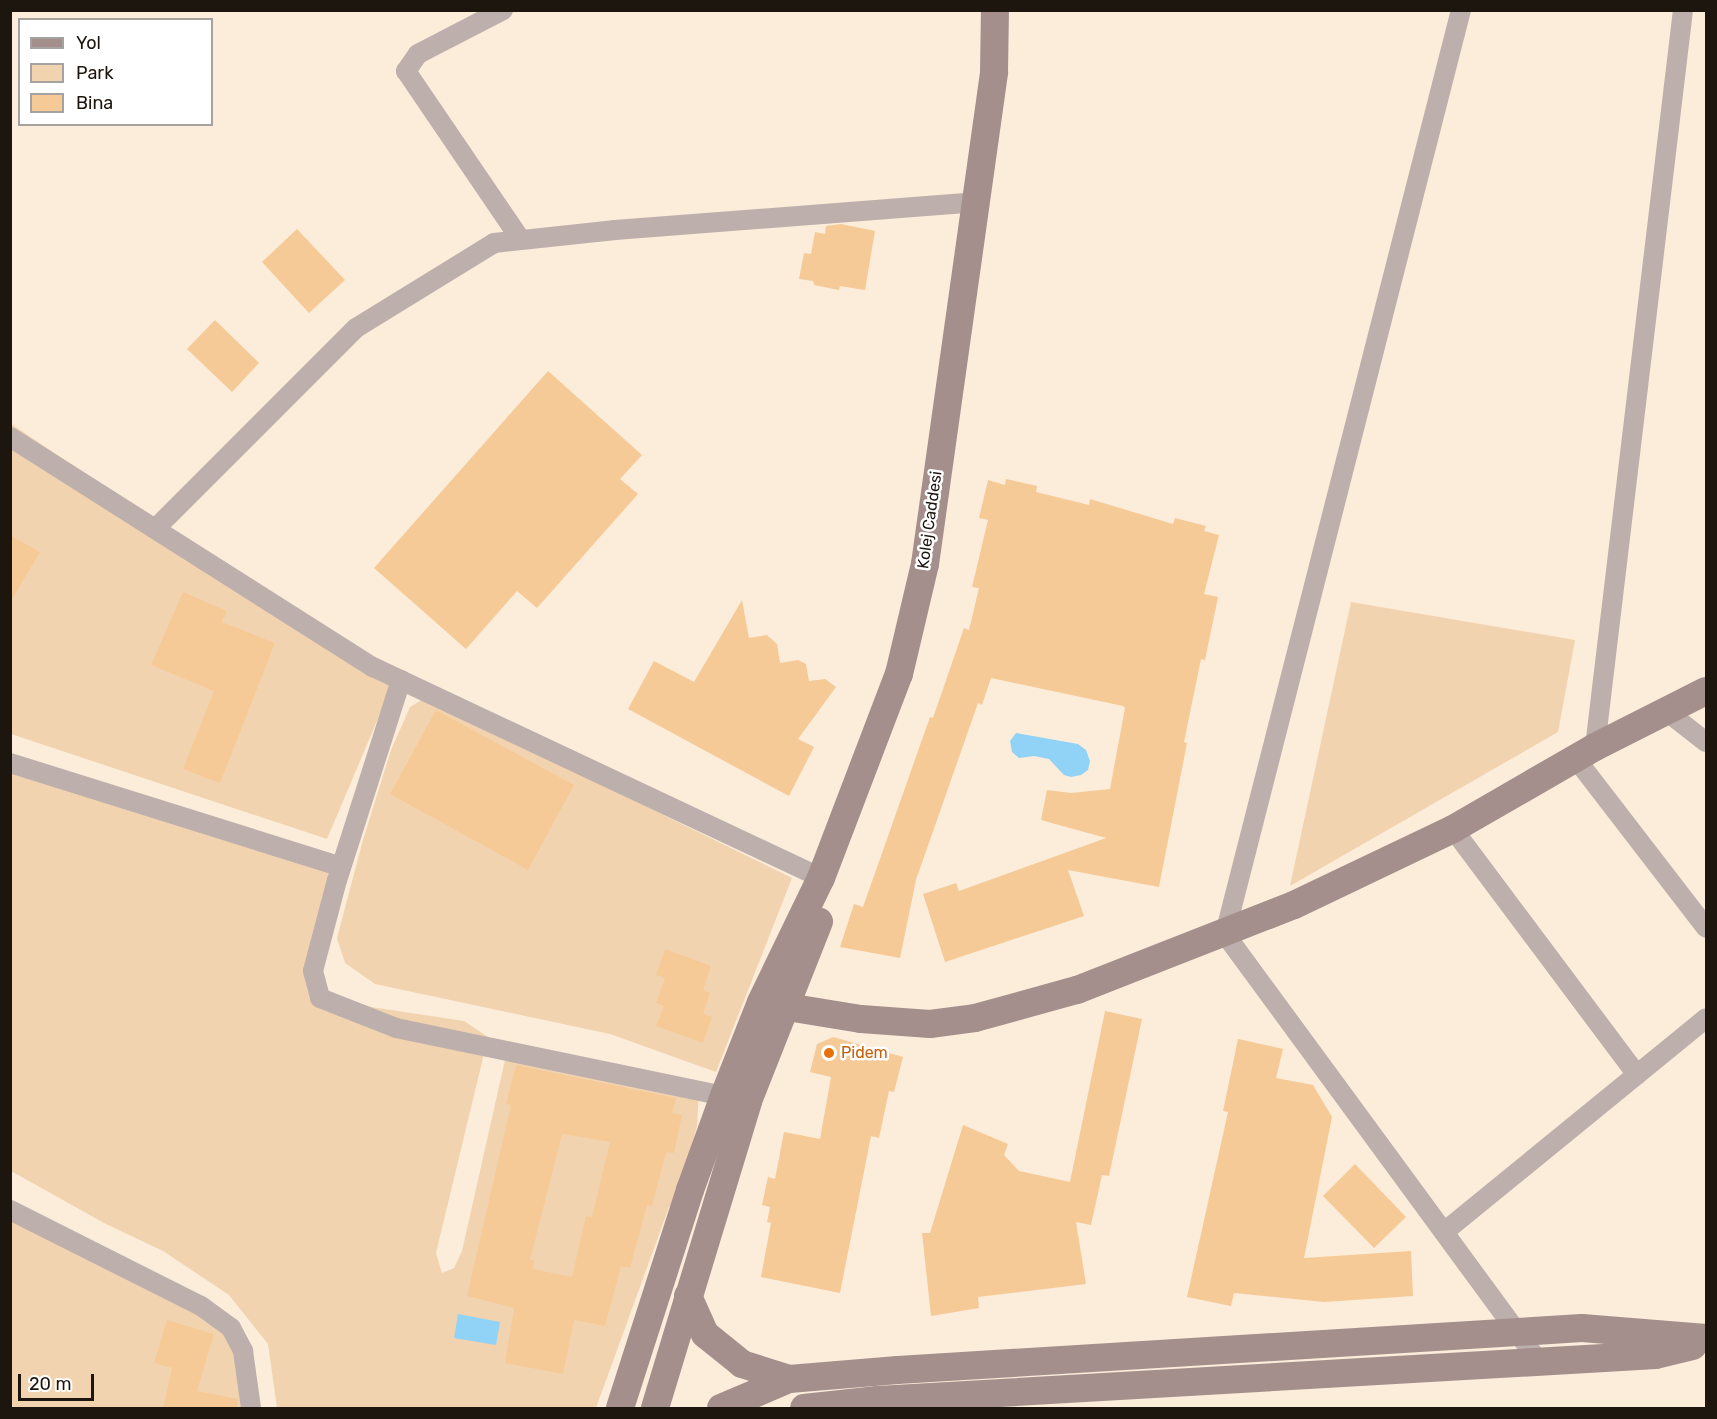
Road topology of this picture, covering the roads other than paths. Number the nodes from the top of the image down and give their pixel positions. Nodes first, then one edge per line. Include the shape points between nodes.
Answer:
1 (503, 10) edge
2 (995, 10) edge
3 (1015, 10) edge
4 (1461, 10) edge
5 (1683, 10) edge
6 (975, 202) junction
7 (521, 240) junction
8 (10, 437) edge
9 (155, 529) junction
10 (400, 680) junction
11 (1707, 691) edge
12 (1665, 710) junction
13 (1707, 742) edge
14 (1586, 753) junction
15 (10, 763) edge
16 (1453, 829) junction
17 (341, 867) junction
18 (821, 878) junction
19 (1707, 928) edge
20 (1225, 934) junction
21 (773, 1004) junction
22 (1707, 1018) edge
23 (1637, 1075) junction
24 (724, 1096) junction
25 (10, 1210) edge
26 (1444, 1232) junction
27 (688, 1296) junction
28 (1517, 1332) junction
29 (1707, 1340) edge
30 (1539, 1362) junction
31 (789, 1379) junction
32 (252, 1408) edge
33 (620, 1408) edge
34 (655, 1408) edge
35 (720, 1408) edge
36 (804, 1408) edge

1 - 7 street via 418,54 405,71
2 - 6 street, Kolej Caddesi via 994,72
3 - 21 street, Kolej Caddesi via 1014,64 937,566 908,680 835,881
4 - 20 street
5 - 14 street
6 - 7 street
6 - 18 street, Kolej Caddesi via 925,564 899,674
7 - 9 street via 494,243 356,328
8 - 9 street
9 - 10 street via 373,667
10 - 17 street
10 - 18 street
11 - 12 street
12 - 13 street
12 - 14 street
14 - 16 street
14 - 19 street
15 - 17 street
16 - 20 street
16 - 23 street
17 - 24 street via 313,971 320,998 396,1028
18 - 21 street, Kolej Caddesi
20 - 21 street via 1077,990 975,1018 930,1024 861,1019
20 - 26 street
21 - 24 street
21 - 27 street via 748,1101
22 - 23 street
23 - 26 street
24 - 33 street
25 - 32 street via 201,1306 231,1328 243,1351
26 - 28 street
27 - 31 street via 705,1334 742,1364
27 - 34 street
28 - 29 street via 1582,1328
28 - 30 street
28 - 31 street
29 - 30 street via 1656,1355
30 - 36 street
31 - 35 street

